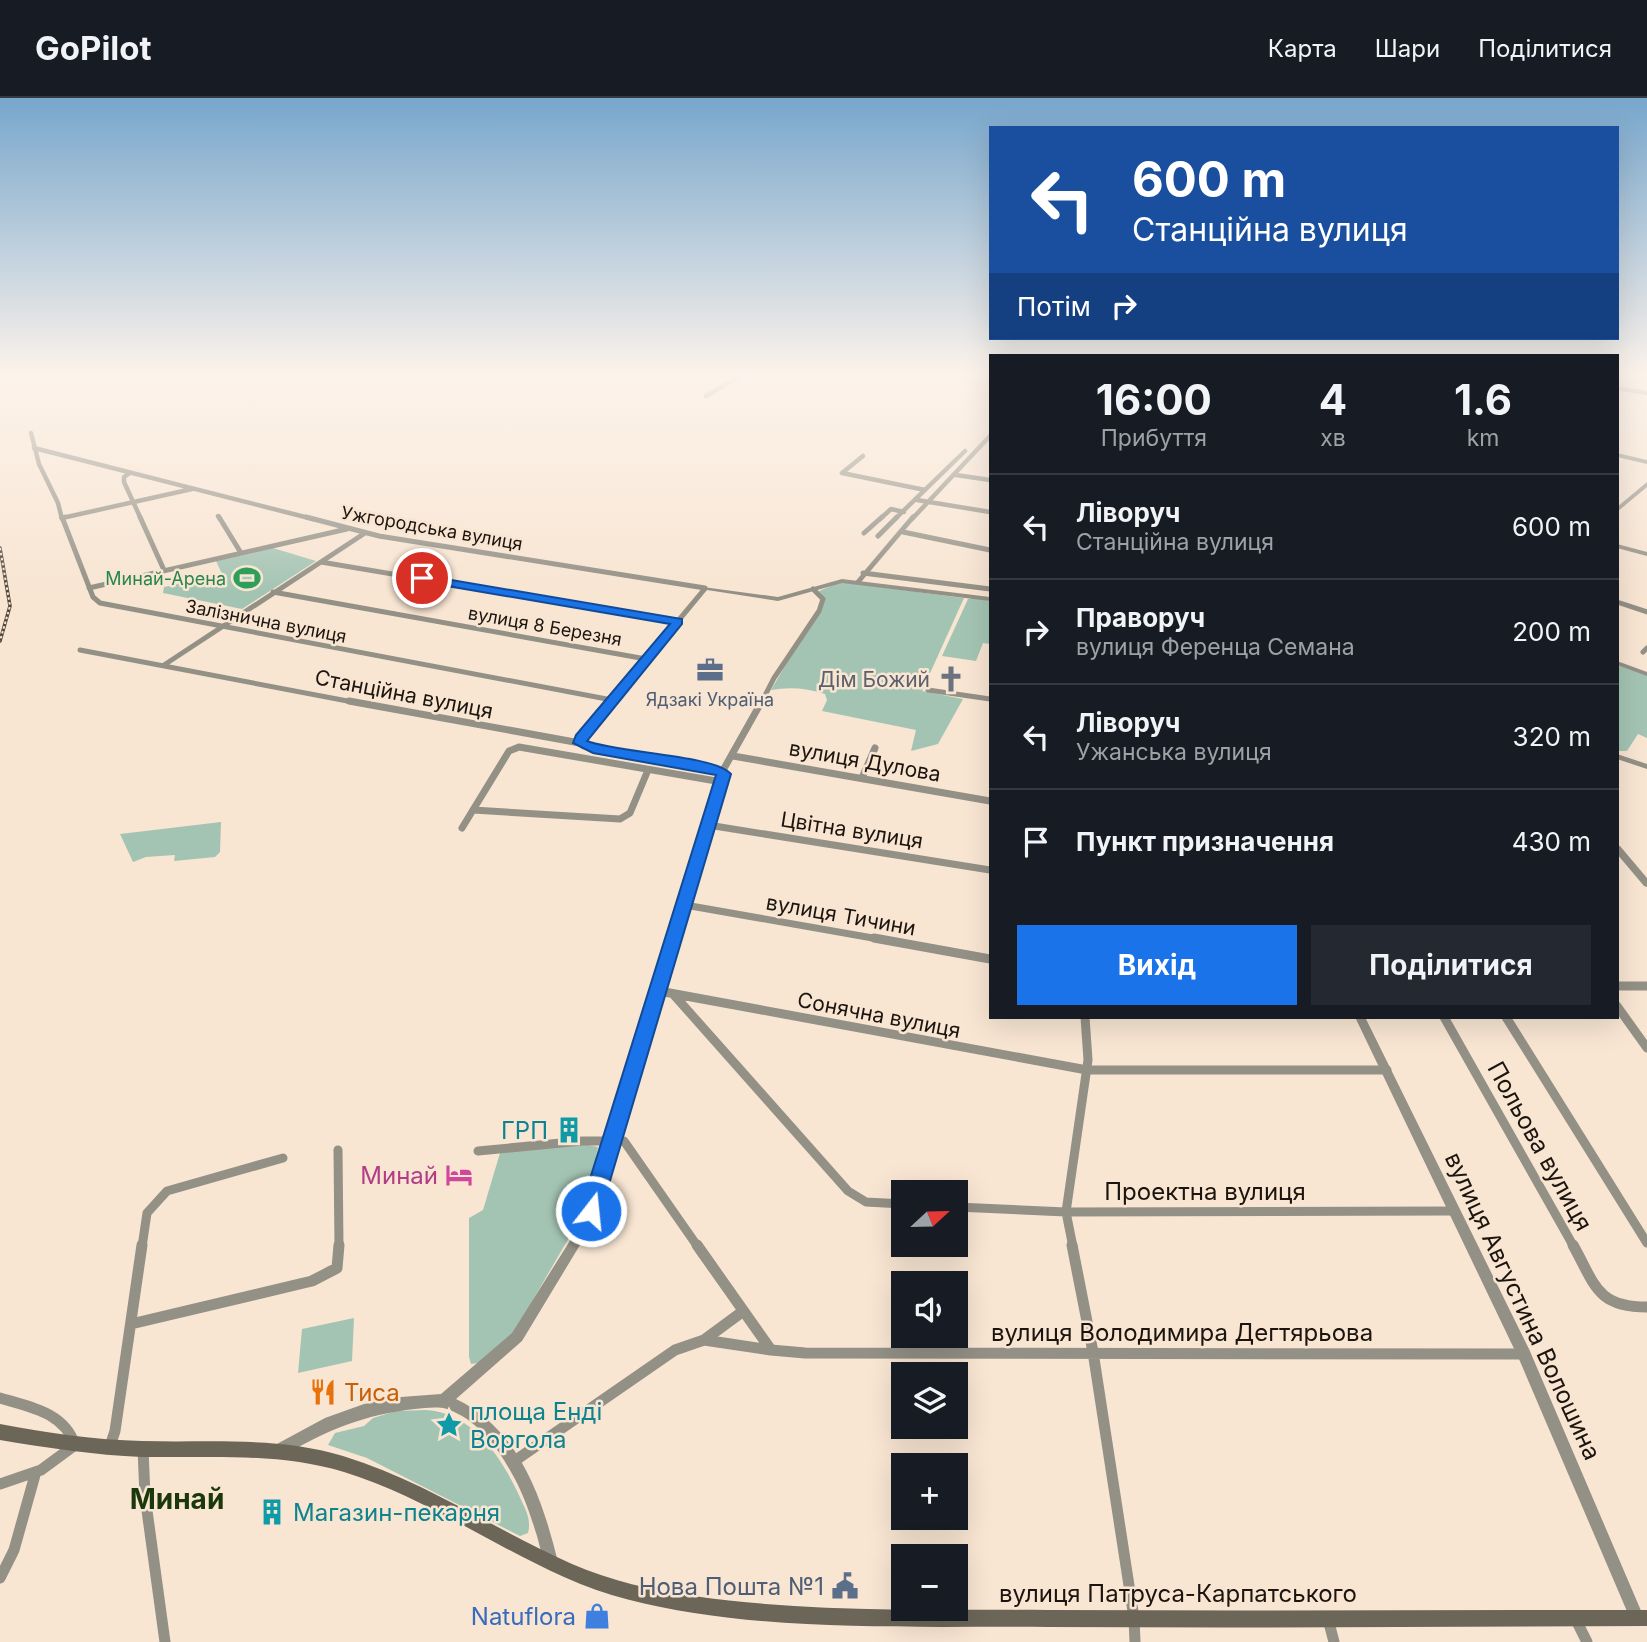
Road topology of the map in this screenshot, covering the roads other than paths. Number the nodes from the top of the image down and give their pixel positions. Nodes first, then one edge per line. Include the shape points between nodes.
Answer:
1 (34, 448) joint
2 (980, 448) joint
3 (989, 450) edge
4 (965, 452) dead end
5 (1619, 455) edge
6 (863, 456) dead end
7 (1647, 462) edge
8 (131, 473) junction
9 (956, 475) junction
10 (989, 480) edge
11 (1647, 484) edge
12 (192, 489) junction
13 (925, 490) junction
14 (918, 500) junction
15 (930, 501) junction
16 (133, 502) junction
17 (1619, 508) edge
18 (904, 512) junction
19 (989, 512) edge
20 (218, 516) dead end
21 (62, 517) junction
22 (348, 528) junction
23 (903, 532) junction
24 (366, 533) junction
25 (864, 533) dead end
26 (878, 536) dead end
27 (1619, 547) edge
28 (989, 550) edge
29 (241, 553) junction
30 (1647, 554) edge
31 (321, 562) junction
32 (163, 570) junction
33 (863, 573) junction
34 (858, 582) junction
35 (89, 588) junction
36 (705, 588) junction
37 (813, 589) junction
38 (989, 589) edge
39 (273, 593) junction
40 (989, 599) edge
41 (1619, 603) edge
42 (1647, 612) edge
43 (678, 621) junction
44 (222, 627) junction
45 (80, 650) dead end
46 (646, 659) junction
47 (1619, 664) edge
48 (164, 665) junction
49 (1647, 674) edge
50 (928, 690) dead end
51 (989, 699) edge
52 (612, 700) junction
53 (580, 743) junction
54 (875, 748) dead end
55 (733, 756) junction
56 (1619, 757) edge
57 (1647, 767) edge
58 (648, 770) junction
59 (722, 777) junction
60 (862, 778) junction
61 (989, 801) edge
62 (473, 810) junction
63 (708, 825) junction
64 (462, 828) dead end
65 (1619, 851) edge
66 (989, 870) edge
67 (1647, 884) edge
68 (685, 905) junction
69 (989, 959) edge
70 (1619, 986) edge
71 (1647, 986) edge
72 (659, 992) junction
73 (674, 994) junction
74 (1619, 1009) edge
75 (1085, 1019) edge
76 (1361, 1019) edge
77 (1445, 1019) edge
78 (1507, 1019) edge
79 (1647, 1048) edge
80 (1087, 1070) junction
81 (1387, 1070) junction
82 (613, 1140) junction
83 (338, 1150) dead end
84 (478, 1151) dead end
85 (283, 1157) dead end
86 (891, 1203) edge
87 (968, 1208) edge
88 (1455, 1211) junction
89 (1066, 1212) junction
90 (1647, 1243) edge
91 (1647, 1307) edge
92 (743, 1312) junction
93 (131, 1324) junction
94 (704, 1340) junction
95 (771, 1350) junction
96 (1093, 1352) junction
97 (1524, 1354) junction
98 (0, 1398) edge
99 (444, 1401) junction
100 (0, 1432) edge
101 (75, 1445) junction
102 (109, 1447) junction
103 (143, 1449) junction
104 (278, 1451) junction
105 (513, 1462) junction
106 (36, 1475) junction
107 (0, 1484) edge
108 (551, 1562) junction
109 (0, 1578) edge
110 (1134, 1618) junction
111 (1328, 1618) junction
112 (1642, 1618) edge
113 (1576, 1619) junction
114 (166, 1642) edge
115 (1135, 1642) edge
116 (1334, 1642) edge
117 (1587, 1642) edge

1 - 8 street, Ужгородська вулиця
1 - 21 street
2 - 3 street
2 - 9 street
4 - 13 street
5 - 7 street
6 - 13 street via 842,473
8 - 12 street, Ужгородська вулиця
8 - 16 street via 124,479
9 - 10 street
9 - 15 street
11 - 17 street
12 - 16 street
12 - 22 street, Ужгородська вулиця
13 - 14 street
14 - 15 street
14 - 18 street
15 - 19 street
15 - 23 street
16 - 21 street
16 - 32 street
18 - 25 street via 891,509
18 - 26 street
20 - 29 street
21 - 35 street
22 - 24 street, Ужгородська вулиця
22 - 29 street
23 - 28 street
23 - 33 street
24 - 31 street
24 - 36 street, Ужгородська вулиця
27 - 30 street
29 - 32 street
31 - 39 street
31 - 43 street
32 - 35 street
33 - 34 street
33 - 38 street
34 - 37 street via 836,581
34 - 40 street
35 - 44 street, Залізнична вулиця via 100,603
36 - 37 street via 778,599
36 - 43 street
37 - 55 street via 822,599 819,611 774,677
39 - 44 street
39 - 46 street, вулиця 8 Березня
41 - 42 street
43 - 46 street
44 - 48 street
44 - 52 street, Залізнична вулиця
45 - 48 street, Станційна вулиця
46 - 52 street
47 - 49 street
48 - 53 street, Станційна вулиця
50 - 51 street
52 - 53 street
53 - 59 street, Станційна вулиця
54 - 60 street
55 - 59 street
55 - 60 street, вулиця Дулова
56 - 57 street
58 - 59 street
58 - 62 street via 629,813 621,819
58 - 62 street via 519,747 509,751
59 - 63 street
60 - 61 street, вулиця Дулова
62 - 64 street
63 - 66 street, Цвітна вулиця
63 - 68 street
65 - 67 street
68 - 69 street, вулиця Тичини
68 - 72 street
70 - 71 street
72 - 73 street, Сонячна вулиця
72 - 82 street
73 - 80 street, Сонячна вулиця
73 - 86 street via 848,1191 866,1202
74 - 79 street
75 - 80 street
76 - 81 street, вулиця Августина Волошина
77 - 91 street, Польова вулиця via 1601,1295 1626,1307
78 - 90 street
80 - 81 street, Сонячна вулиця
80 - 89 street
81 - 88 street, вулиця Августина Волошина
82 - 84 street
82 - 92 street via 624,1141
82 - 99 street via 583,1230 524,1327
83 - 93 street via 339,1254 337,1268 330,1275
85 - 93 street via 160,1195 147,1213
87 - 89 street, Проектна вулиця
88 - 89 street, Проектна вулиця
88 - 97 street, вулиця Августина Волошина
89 - 96 street
92 - 94 street
92 - 95 street
93 - 102 street
94 - 95 street, вулиця Володимира Дегтярьова
94 - 105 street via 675,1350
95 - 96 street, вулиця Володимира Дегтярьова
96 - 97 street, вулиця Володимира Дегтярьова
96 - 110 street
97 - 112 street, вулиця Августина Волошина
98 - 101 street via 66,1424
99 - 104 street via 357,1412 313,1429
99 - 105 street via 469,1412 485,1426
100 - 101 main road
101 - 102 main road
101 - 106 street
102 - 103 main road
103 - 104 main road
103 - 114 street via 145,1496
104 - 108 main road, вулиця Патруса-Карпатського via 360,1469
105 - 108 street via 539,1516
106 - 107 street
106 - 109 street via 14,1550
108 - 110 main road, вулиця Патруса-Карпатського via 650,1597 760,1611 833,1616
110 - 111 main road, вулиця Патруса-Карпатського
110 - 115 street
111 - 113 main road, вулиця Патруса-Карпатського
111 - 116 street
112 - 113 main road, вулиця Патруса-Карпатського
113 - 117 street

